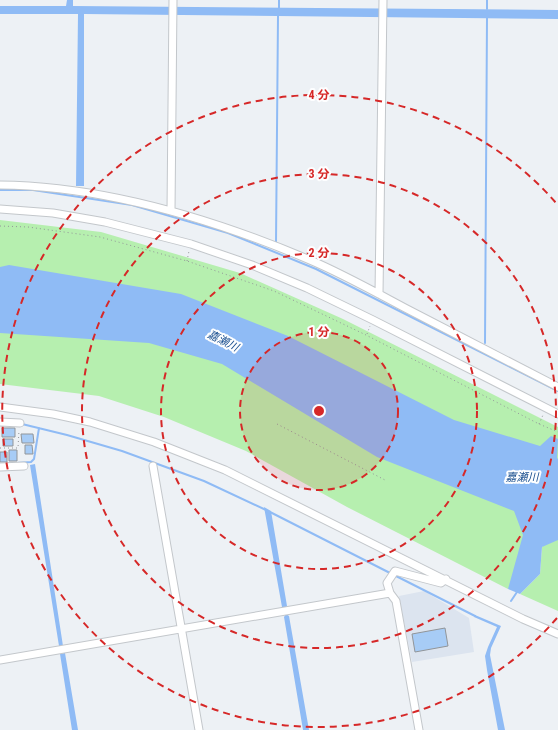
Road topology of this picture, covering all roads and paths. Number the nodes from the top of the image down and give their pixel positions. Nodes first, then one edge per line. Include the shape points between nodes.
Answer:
1 (173, 2) edge
2 (383, 3) edge
3 (0, 185) edge
4 (0, 209) edge
5 (171, 211) junction
6 (0, 226) edge
7 (191, 244) junction
8 (187, 261) junction
9 (379, 294) junction
10 (373, 320) junction
11 (366, 334) junction
12 (558, 387) edge
13 (0, 407) edge
14 (546, 408) junction
15 (558, 414) edge
16 (0, 422) edge
17 (20, 424) joint
18 (277, 424) dead end
19 (539, 424) junction
20 (558, 432) edge
21 (0, 448) edge
22 (24, 466) dead end
23 (153, 466) dead end
24 (0, 467) edge
25 (385, 480) dead end
26 (446, 579) junction
27 (390, 593) junction
28 (181, 628) junction
29 (558, 634) edge
30 (0, 660) edge
31 (199, 730) edge
32 (419, 730) edge

1 - 5 street
2 - 9 street
3 - 5 street via 89,193 131,200
4 - 7 street via 53,212
5 - 9 street via 310,260
6 - 8 path via 28,227 100,238
7 - 8 path
7 - 10 street via 252,265
8 - 11 path via 274,291
9 - 12 street
10 - 11 path
10 - 14 street
11 - 19 path
13 - 26 street via 90,422 184,453 225,470
14 - 15 street
14 - 19 path
16 - 17 street
17 - 21 path via 18,448
18 - 25 path
19 - 20 path
22 - 24 street
23 - 28 street
26 - 27 street via 441,582 395,571 387,583
26 - 29 street
27 - 28 street
27 - 32 street via 396,601
28 - 30 street
28 - 31 street

